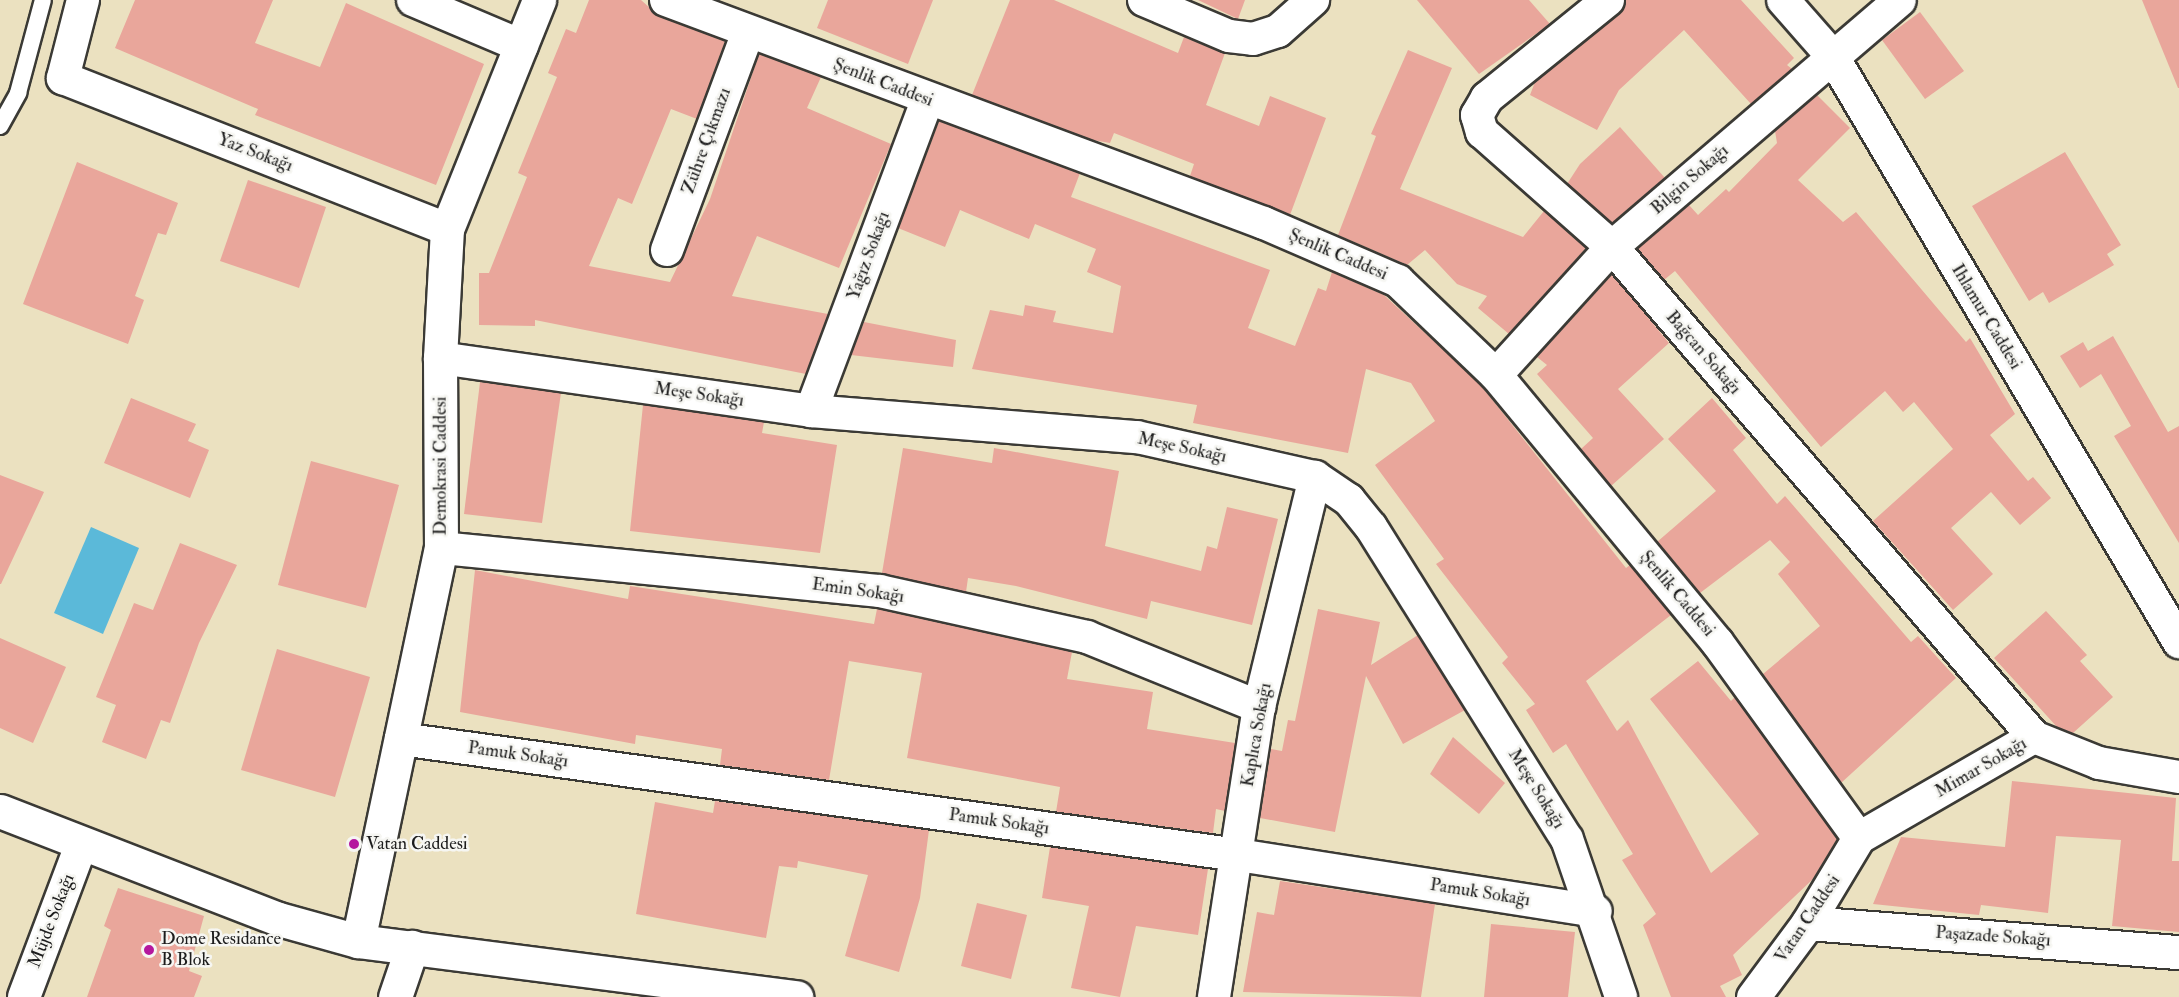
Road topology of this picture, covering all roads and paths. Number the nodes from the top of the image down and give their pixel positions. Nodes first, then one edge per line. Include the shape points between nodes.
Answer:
1 (43, 0) edge
2 (83, 0) edge
3 (413, 0) edge
4 (539, 0) edge
5 (666, 0) edge
6 (1144, 0) edge
7 (1313, 0) edge
8 (1608, 0) edge
9 (1783, 0) edge
10 (1900, 0) edge
11 (748, 32) junction
12 (522, 46) junction
13 (1833, 57) junction
14 (927, 100) junction
15 (0, 126) edge
16 (447, 229) junction
17 (1612, 247) junction
18 (667, 250) dead end
19 (440, 358) junction
20 (1496, 375) junction
21 (811, 411) junction
22 (1315, 477) junction
23 (441, 548) junction
24 (2179, 642) edge
25 (1259, 707) junction
26 (2034, 737) junction
27 (401, 739) junction
28 (2179, 777) edge
29 (0, 811) edge
30 (1859, 838) junction
31 (81, 845) junction
32 (1238, 855) junction
33 (1596, 911) junction
34 (1808, 923) junction
35 (358, 941) junction
36 (412, 947) junction
37 (2179, 952) edge
38 (24, 997) edge
39 (395, 997) edge
40 (796, 997) edge
41 (1214, 997) edge
42 (1621, 997) edge
43 (1753, 997) edge

1 - 15 lane via 18,93
2 - 16 street, Yaz Sokağı via 63,78
3 - 12 street
4 - 12 street, Demokrasi Caddesi
5 - 11 street, Şenlik Caddesi
6 - 7 street via 1229,36 1253,39 1278,32
8 - 17 street, Bağcan Sokağı via 1487,98 1477,115 1482,132
9 - 13 street, Ihlamur Caddesi
10 - 13 street, Bilgin Sokağı
11 - 14 street, Şenlik Caddesi
11 - 18 street, Zühre Çıkmazı
12 - 16 street, Demokrasi Caddesi
13 - 17 street, Bilgin Sokağı
13 - 24 street, Ihlamur Caddesi
14 - 20 street, Şenlik Caddesi via 1264,223 1398,280
14 - 21 street, Yağız Sokağı
16 - 19 street, Demokrasi Caddesi
17 - 20 street, Bilgin Sokağı
17 - 26 street, Bağcan Sokağı
19 - 21 street, Meşe Sokağı
19 - 23 street, Demokrasi Caddesi
20 - 30 street, Şenlik Caddesi via 1716,642
21 - 22 street, Meşe Sokağı via 1137,437
22 - 25 street, Kaplıca Sokağı
22 - 33 street, Meşe Sokağı via 1349,500 1371,527 1567,839
23 - 25 street, Emin Sokağı via 880,591 1087,637
23 - 27 street, Demokrasi Caddesi
25 - 32 street, Kaplıca Sokağı
26 - 28 street, Mimar Sokağı via 2099,763
26 - 30 street, Mimar Sokağı
27 - 32 street, Pamuk Sokağı
27 - 35 street, Demokrasi Caddesi
29 - 31 street
30 - 34 street, Vatan Caddesi
31 - 35 street via 279,919
31 - 38 street, Müjde Sokağı
32 - 33 street, Pamuk Sokağı
32 - 41 street, Kaplıca Sokağı
33 - 42 street, Meşe Sokağı
34 - 37 street, Paşazade Sokağı
34 - 43 street, Vatan Caddesi
35 - 36 street
36 - 39 street
36 - 40 street

